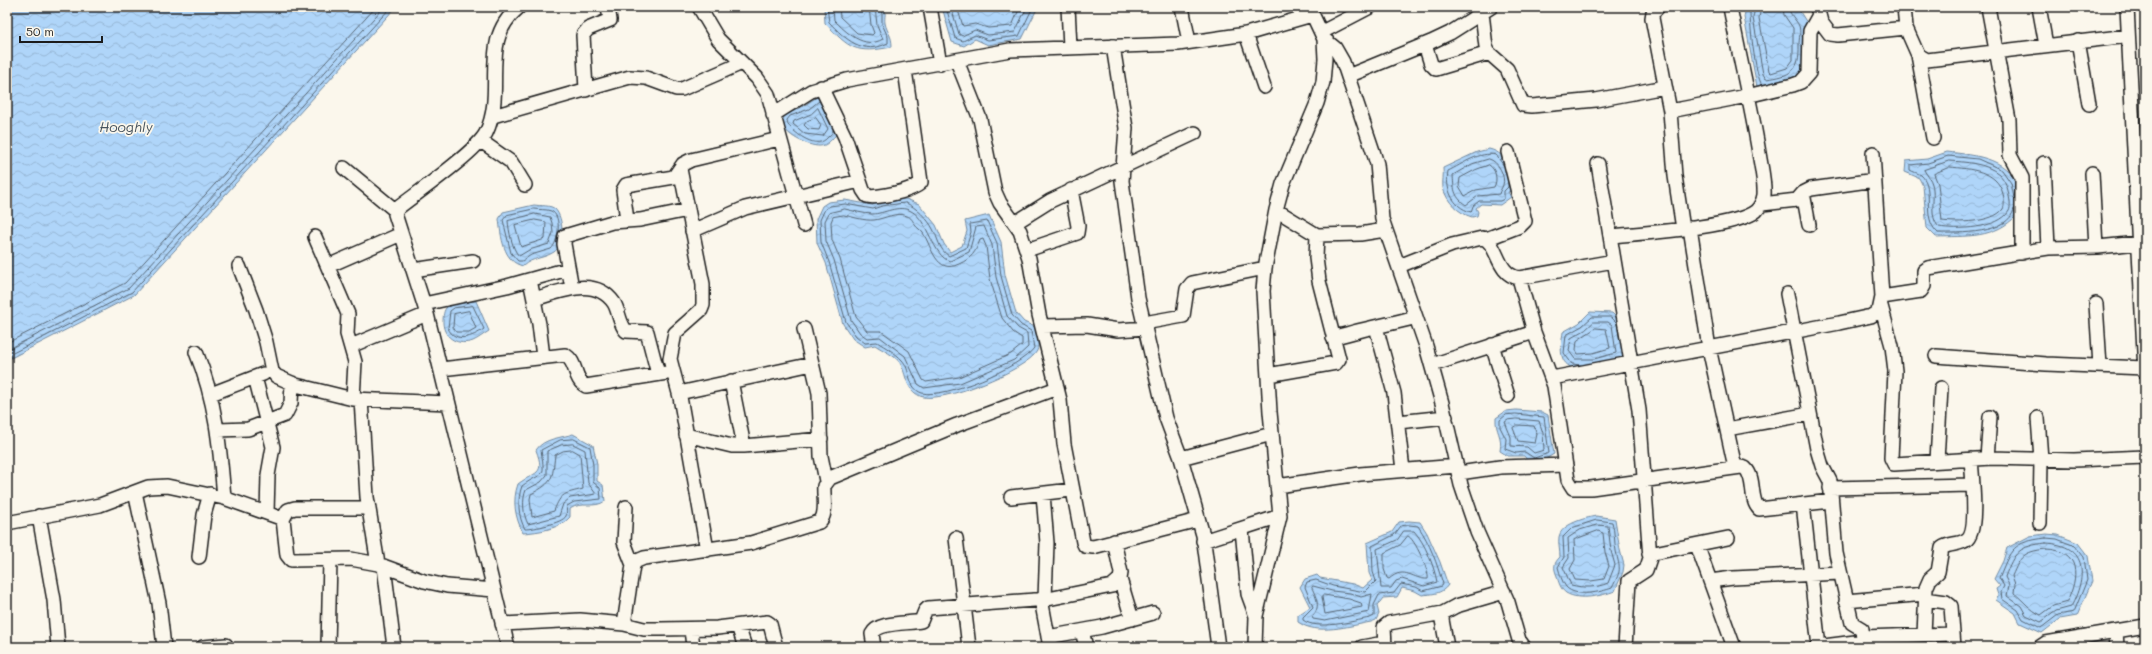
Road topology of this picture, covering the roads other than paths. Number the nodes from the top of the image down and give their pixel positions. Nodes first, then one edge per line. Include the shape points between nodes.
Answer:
1 (519, 7) edge
2 (608, 7) edge
3 (699, 7) edge
4 (930, 7) edge
5 (1068, 7) edge
6 (1182, 7) edge
7 (1370, 7) edge
8 (1658, 7) edge
9 (1730, 7) edge
10 (1904, 7) edge
11 (1988, 7) edge
12 (2039, 7) edge
13 (2127, 7) edge
14 (1487, 10) edge
15 (1310, 11) edge
16 (1818, 11) edge
17 (1906, 28) junction
18 (1246, 34) junction
19 (1323, 36) junction
20 (2128, 36) junction
21 (2078, 41) junction
22 (1189, 42) junction
23 (1425, 45) junction
24 (2046, 45) junction
25 (1113, 46) junction
26 (1070, 47) junction
27 (1997, 50) junction
28 (1489, 53) junction
29 (1918, 55) junction
30 (957, 61) junction
31 (742, 63) junction
32 (940, 64) junction
33 (905, 70) junction
34 (1348, 76) junction
35 (821, 87) junction
36 (1665, 87) junction
37 (1264, 88) dead end
38 (586, 90) junction
39 (1747, 96) junction
40 (2089, 104) dead end
41 (1670, 111) junction
42 (773, 115) junction
43 (493, 116) junction
44 (1195, 133) dead end
45 (1932, 138) dead end
46 (779, 140) junction
47 (481, 141) junction
48 (1508, 152) dead end
49 (1873, 153) dead end
50 (2044, 163) dead end
51 (1598, 164) dead end
52 (1123, 166) junction
53 (344, 168) dead end
54 (680, 169) junction
55 (2092, 173) dead end
56 (860, 180) junction
57 (1875, 180) junction
58 (525, 185) dead end
59 (1071, 190) junction
60 (1803, 193) junction
61 (796, 196) junction
62 (1762, 204) junction
63 (688, 210) junction
64 (1276, 210) junction
65 (396, 211) junction
66 (627, 220) junction
67 (1015, 223) junction
68 (804, 225) dead end
69 (1809, 226) dead end
70 (1686, 228) junction
71 (1385, 230) junction
72 (692, 232) junction
73 (401, 234) junction
74 (1318, 234) junction
75 (1610, 236) junction
76 (315, 237) dead end
77 (1486, 239) junction
78 (2138, 243) junction
79 (2096, 247) junction
80 (2048, 248) junction
81 (1027, 250) junction
82 (2022, 253) junction
83 (473, 261) dead end
84 (1614, 261) junction
85 (239, 266) dead end
86 (328, 266) junction
87 (1399, 266) junction
88 (1265, 268) junction
89 (568, 269) junction
90 (412, 270) junction
91 (1520, 278) junction
92 (530, 280) junction
93 (572, 288) junction
94 (1787, 294) dead end
95 (534, 299) junction
96 (1881, 302) junction
97 (2096, 304) dead end
98 (426, 309) junction
99 (1416, 316) junction
100 (1144, 325) junction
101 (1042, 326) junction
102 (1376, 327) junction
103 (804, 329) dead end
104 (1795, 331) junction
105 (1534, 332) junction
106 (1333, 338) junction
107 (1492, 345) junction
108 (351, 346) junction
109 (1709, 348) junction
110 (196, 352) dead end
111 (1936, 356) dead end
112 (543, 357) junction
113 (812, 364) junction
114 (1631, 364) junction
115 (1432, 365) junction
116 (2100, 366) junction
117 (2145, 368) edge
118 (441, 369) junction
119 (272, 371) junction
120 (673, 372) junction
121 (2145, 372) edge
122 (658, 374) junction
123 (1268, 376) junction
124 (255, 377) junction
125 (1552, 378) junction
126 (731, 381) junction
127 (292, 383) junction
128 (1056, 388) junction
129 (1941, 388) dead end
130 (679, 393) junction
131 (211, 394) junction
132 (1508, 396) dead end
133 (357, 399) junction
134 (448, 403) junction
135 (1810, 414) junction
136 (1446, 417) junction
137 (1990, 417) dead end
138 (2038, 418) dead end
139 (1398, 422) junction
140 (268, 423) junction
141 (1727, 429) junction
142 (218, 430) junction
143 (1272, 434) junction
144 (686, 435) junction
145 (821, 439) junction
146 (744, 446) junction
147 (2145, 457) edge
148 (1181, 458) junction
149 (1987, 458) junction
150 (1971, 459) junction
151 (2041, 459) junction
152 (1938, 461) junction
153 (1566, 464) junction
154 (1735, 467) junction
155 (1458, 469) junction
156 (1403, 470) junction
157 (826, 481) junction
158 (1644, 481) junction
159 (1972, 485) junction
160 (1277, 486) junction
161 (1830, 488) junction
162 (1071, 490) junction
163 (135, 492) junction
164 (210, 494) junction
165 (1044, 494) junction
166 (1011, 497) dead end
167 (224, 498) junction
168 (1831, 501) junction
169 (1803, 504) junction
170 (626, 507) dead end
171 (369, 508) junction
172 (267, 512) junction
173 (39, 516) junction
174 (1280, 516) junction
175 (283, 519) junction
176 (1198, 520) junction
177 (7, 523) edge
178 (2040, 523) dead end
179 (1242, 528) junction
180 (956, 538) dead end
181 (1728, 538) dead end
182 (1114, 541) junction
183 (1203, 541) junction
184 (1697, 545) junction
185 (706, 550) junction
186 (1649, 554) junction
187 (199, 556) dead end
188 (330, 560) junction
189 (381, 565) junction
190 (633, 565) junction
191 (1840, 573) junction
192 (1810, 574) junction
193 (1120, 579) junction
194 (1710, 581) junction
195 (494, 590) junction
196 (1504, 592) junction
197 (1925, 597) junction
198 (1043, 599) junction
199 (1846, 601) junction
200 (964, 604) junction
201 (1153, 613) dead end
202 (1443, 613) junction
203 (1256, 616) junction
204 (1132, 619) junction
205 (502, 624) junction
206 (624, 624) junction
207 (738, 626) junction
208 (2145, 626) edge
209 (691, 629) junction
210 (1082, 631) junction
211 (2116, 631) junction
212 (1924, 635) junction
213 (1954, 641) edge
214 (1049, 642) edge
215 (1863, 642) edge
216 (226, 645) dead end
217 (1384, 645) edge
218 (58, 647) edge
219 (164, 647) edge
220 (203, 647) edge
221 (328, 647) edge
222 (394, 647) edge
223 (508, 647) edge
224 (693, 647) edge
225 (744, 647) edge
226 (776, 647) edge
227 (874, 647) edge
228 (969, 647) edge
229 (1086, 647) edge
230 (1218, 647) edge
231 (1255, 647) edge
232 (1362, 647) edge
233 (1447, 647) edge
234 (1524, 647) edge
235 (1625, 647) edge
236 (1734, 647) edge
237 (1816, 647) edge
238 (1819, 647) edge
239 (2040, 647) edge
240 (2117, 647) edge

1 - 43 street via 501,27 496,42
2 - 38 street via 610,20 588,29 583,35
3 - 31 street via 718,39
4 - 32 street
5 - 26 street
6 - 22 street
7 - 19 street
8 - 36 street via 1652,18
9 - 39 street
10 - 17 street
11 - 27 street
12 - 24 street
13 - 20 street
14 - 23 street
14 - 28 street via 1486,47
15 - 18 street
15 - 19 street
16 - 17 street via 1825,30 1830,34
16 - 39 street via 1810,31 1810,66 1805,78 1792,85
17 - 29 street
18 - 22 street
18 - 37 street
19 - 34 street via 1336,48
19 - 64 street via 1324,74 1317,103 1283,184
20 - 21 street
20 - 78 street
21 - 24 street
21 - 40 street
22 - 25 street
23 - 28 street via 1431,64 1436,69
23 - 34 street
24 - 27 street
25 - 26 street
25 - 52 street via 1126,128
26 - 30 street via 1010,50
27 - 29 street via 1934,59
27 - 82 street via 2009,120 2010,156 2022,178
28 - 36 street via 1507,69 1521,103 1526,106 1596,100
29 - 45 street
30 - 32 street
30 - 67 street via 980,119 995,192
31 - 38 street via 682,89 638,77
31 - 42 street via 768,94
32 - 33 street
33 - 35 street
33 - 56 street via 921,182 916,188 871,198 863,190
34 - 71 street via 1377,164
35 - 42 street
35 - 56 street via 846,137
36 - 41 street
38 - 43 street
39 - 41 street
39 - 62 street via 1763,183
41 - 70 street via 1675,176
42 - 46 street
43 - 47 street
44 - 52 street
46 - 54 street via 691,160
46 - 61 street
47 - 58 street via 510,162
47 - 65 street
48 - 77 street via 1525,221 1520,226
49 - 57 street
50 - 80 street
51 - 75 street
52 - 59 street
52 - 100 street via 1122,181
53 - 65 street
54 - 63 street
54 - 66 street via 674,177 623,187
55 - 79 street
56 - 61 street
57 - 60 street via 1811,189
57 - 96 street
59 - 67 street via 1043,204
59 - 81 street via 1077,233
60 - 62 street via 1800,198 1793,201
60 - 69 street
61 - 68 street
61 - 72 street via 745,208
62 - 70 street via 1756,211 1738,220
63 - 66 street via 640,220
63 - 72 street
64 - 74 street
64 - 88 street
65 - 73 street
66 - 89 street via 565,236
67 - 81 street
70 - 75 street
70 - 109 street
71 - 74 street via 1360,234
71 - 87 street
72 - 120 street via 704,299 701,310 675,333 671,350
73 - 86 street
73 - 90 street
74 - 106 street via 1318,281
75 - 84 street
76 - 86 street
77 - 87 street via 1476,238 1452,245
77 - 91 street via 1502,268 1508,274
78 - 79 street
78 - 117 street
79 - 80 street
80 - 82 street
81 - 101 street
82 - 96 street via 1928,268 1924,272 1924,286 1921,291
83 - 90 street
84 - 91 street
84 - 114 street
85 - 119 street via 256,310
86 - 108 street via 346,307 347,334
87 - 99 street
88 - 100 street via 1192,282 1186,293 1183,316
88 - 123 street via 1263,291
89 - 92 street
89 - 93 street
90 - 98 street
91 - 105 street
92 - 95 street
92 - 98 street
93 - 95 street
93 - 122 street via 592,287 599,290 613,301 626,331 647,332
94 - 104 street
95 - 112 street
96 - 104 street via 1879,312 1871,316
96 - 152 street via 1892,346 1895,371 1892,462 1896,464
97 - 116 street
98 - 108 street
98 - 118 street
99 - 102 street
99 - 115 street
100 - 101 street via 1118,330 1087,325
100 - 148 street via 1166,418
101 - 128 street
102 - 106 street
102 - 139 street via 1392,382
103 - 113 street
104 - 109 street
104 - 135 street
105 - 107 street
105 - 125 street
106 - 123 street via 1339,359 1336,363
107 - 115 street
107 - 132 street
108 - 133 street via 355,362
109 - 114 street
109 - 141 street
110 - 131 street
111 - 116 street
112 - 118 street
112 - 122 street via 569,357 579,381 586,386
113 - 126 street
113 - 145 street via 819,393
114 - 125 street
114 - 158 street via 1639,410
115 - 136 street
116 - 117 street
117 - 121 street
118 - 134 street
119 - 124 street
119 - 127 street via 276,376
120 - 122 street
120 - 130 street
123 - 143 street
124 - 131 street
124 - 140 street
125 - 153 street
126 - 130 street
126 - 146 street
127 - 133 street
127 - 140 street via 285,415
128 - 157 street via 957,425
128 - 162 street
129 - 152 street
130 - 144 street
131 - 142 street
133 - 134 street
133 - 171 street
134 - 195 street
135 - 141 street
135 - 161 street via 1819,460 1830,482
136 - 139 street
136 - 155 street
137 - 149 street
138 - 151 street
139 - 156 street
140 - 142 street via 243,430
140 - 172 street via 273,447 268,475
141 - 154 street
142 - 167 street
143 - 148 street
143 - 160 street
144 - 146 street via 732,446
144 - 185 street
145 - 146 street
145 - 157 street via 821,456
147 - 151 street
148 - 176 street
149 - 150 street
149 - 151 street
150 - 152 street
150 - 159 street
151 - 178 street
153 - 155 street
153 - 158 street via 1570,485 1577,489
154 - 158 street
154 - 169 street via 1748,470 1755,503 1759,509
155 - 156 street
155 - 196 street via 1477,532
156 - 160 street
157 - 185 street via 824,513 819,522 751,543
158 - 186 street
159 - 161 street
159 - 197 street via 1971,534 1965,540 1942,548 1938,572 1928,582
160 - 174 street
161 - 168 street
162 - 165 street
162 - 182 street via 1085,546 1093,547
163 - 164 street via 148,487 167,486
163 - 173 street via 100,505
163 - 219 street via 159,603
164 - 167 street
164 - 187 street via 204,515
165 - 166 street
165 - 198 street via 1047,543
167 - 172 street
168 - 169 street
168 - 191 street
169 - 192 street
170 - 190 street via 624,542
171 - 175 street via 295,508 288,510
171 - 189 street
172 - 175 street
173 - 177 street
173 - 218 street via 54,600
174 - 179 street
174 - 203 street
175 - 188 street via 291,560
176 - 182 street
176 - 183 street
179 - 183 street
179 - 203 street via 1248,594
180 - 200 street
181 - 184 street
182 - 193 street
183 - 230 street
184 - 186 street
184 - 194 street
185 - 190 street via 644,558
186 - 235 street via 1646,570 1629,581
188 - 189 street via 351,560
188 - 221 street
189 - 195 street via 424,581 447,586
189 - 222 street
190 - 206 street
191 - 192 street
191 - 199 street
192 - 194 street
192 - 238 street
193 - 198 street via 1112,586
193 - 204 street
194 - 236 street
195 - 205 street
196 - 202 street via 1456,606
196 - 234 street via 1519,640
197 - 199 street
197 - 212 street
197 - 213 street via 1949,604 1952,609
198 - 200 street
198 - 214 street
199 - 215 street via 1852,623 1862,629
200 - 227 street via 928,608 921,621 890,624 874,630
200 - 228 street
201 - 204 street
202 - 217 street via 1389,623 1384,627
202 - 233 street
203 - 231 street
204 - 210 street
205 - 206 street via 580,620
205 - 223 street
206 - 209 street via 644,628
207 - 209 street
207 - 225 street
207 - 226 street via 767,622 770,624
208 - 211 street
209 - 224 street
210 - 214 street
210 - 229 street
211 - 239 street via 2046,643
211 - 240 street
212 - 213 street
212 - 215 street
215 - 238 street
216 - 220 street
217 - 232 street
237 - 238 street

